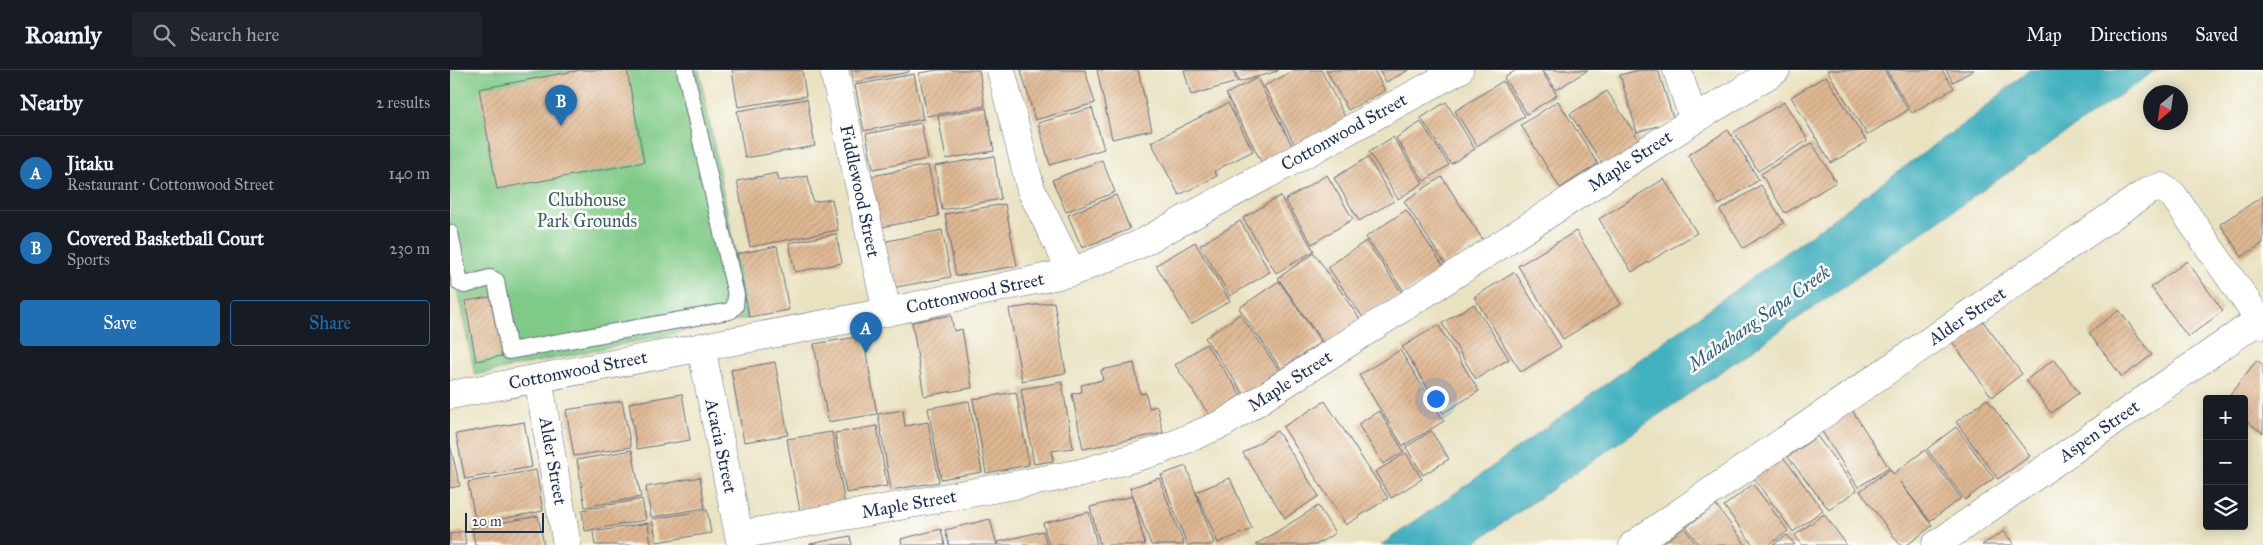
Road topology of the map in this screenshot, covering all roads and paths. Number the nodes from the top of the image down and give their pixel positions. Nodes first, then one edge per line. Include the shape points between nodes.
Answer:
1 (685, 70) edge
2 (834, 70) edge
3 (1001, 70) edge
4 (1458, 70) edge
5 (1677, 70) edge
6 (1776, 70) edge
7 (1694, 120) junction
8 (450, 233) edge
9 (1072, 272) junction
10 (887, 312) junction
11 (2261, 320) edge
12 (612, 333) junction
13 (701, 347) junction
14 (621, 362) junction
15 (538, 378) junction
16 (450, 395) edge
17 (740, 540) edge
18 (568, 545) edge
19 (1632, 545) edge
20 (1936, 545) edge

1 - 12 lane via 736,295 735,306 730,311
2 - 10 street, Fiddlewood Street
3 - 9 street via 1030,190
4 - 9 street, Cottonwood Street via 1138,245
5 - 7 street
6 - 7 street, Maple Street
7 - 17 street, Maple Street via 1224,423 1161,450 1081,473
8 - 12 lane via 460,283 465,285 490,278 496,281 509,351
9 - 10 street, Cottonwood Street
10 - 13 street, Cottonwood Street
11 - 19 street, Alder Street via 2173,195 2161,187 2148,192
11 - 20 street, Aspen Street
12 - 14 lane
13 - 14 street, Cottonwood Street
13 - 17 street, Acacia Street
14 - 15 street, Cottonwood Street
15 - 16 street, Cottonwood Street
15 - 18 street, Alder Street

